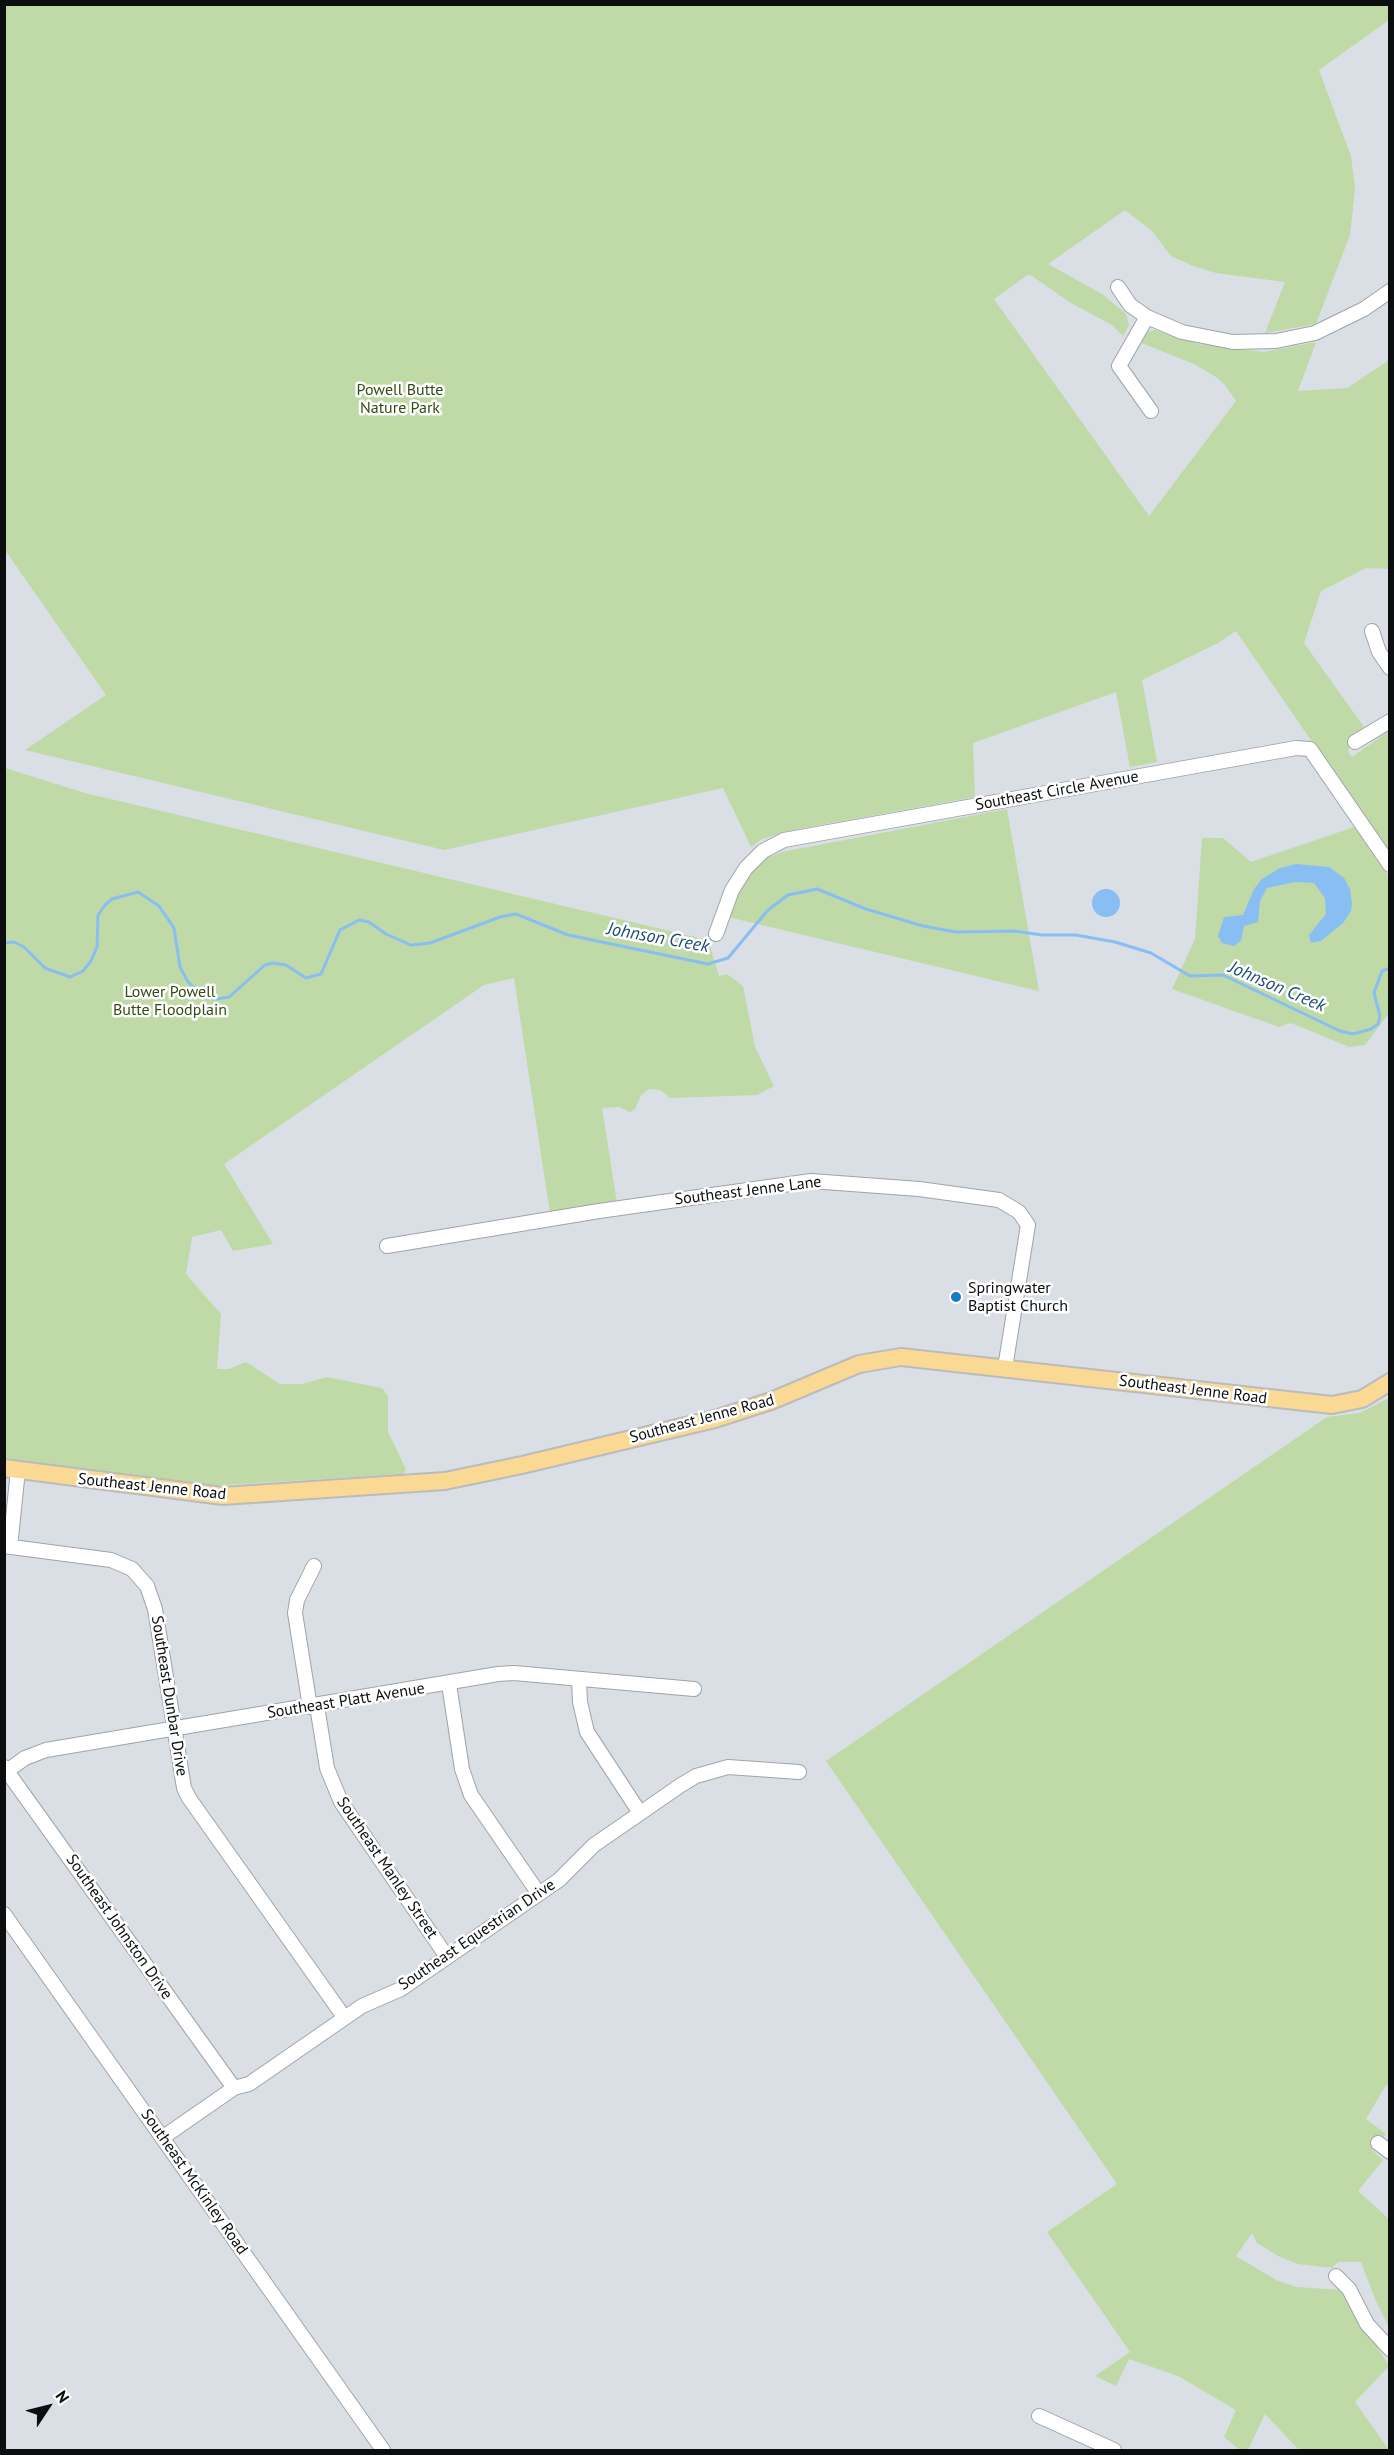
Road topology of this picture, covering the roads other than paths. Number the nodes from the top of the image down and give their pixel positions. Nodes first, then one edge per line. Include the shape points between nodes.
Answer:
1 (1118, 287) dead end
2 (1389, 291) edge
3 (1147, 317) junction
4 (1151, 411) dead end
5 (1372, 631) dead end
6 (1389, 668) edge
7 (1389, 722) edge
8 (1355, 742) dead end
9 (1389, 865) edge
10 (716, 933) dead end
11 (387, 1246) dead end
12 (1005, 1368) junction
13 (1389, 1382) edge
14 (11, 1469) edge
15 (7, 1546) edge
16 (314, 1566) dead end
17 (579, 1679) junction
18 (449, 1684) junction
19 (694, 1689) dead end
20 (314, 1706) junction
21 (174, 1729) junction
22 (6, 1770) edge
23 (800, 1772) dead end
24 (640, 1813) junction
25 (539, 1894) junction
26 (4, 1914) edge
27 (447, 1957) junction
28 (345, 2017) junction
29 (234, 2088) junction
30 (162, 2138) junction
31 (1378, 2143) dead end
32 (1389, 2152) edge
33 (1336, 2276) dead end
34 (1389, 2349) edge
35 (1039, 2416) dead end
36 (383, 2451) edge
37 (1114, 2451) edge

1 - 3 street via 1130,305
2 - 3 street via 1340,322 1307,335 1276,341 1213,339 1182,332
3 - 4 street via 1119,366
5 - 6 street
7 - 8 street
9 - 10 street, Southeast Circle Avenue via 1309,748 1296,748 784,840 763,850 742,874
11 - 12 street, Southeast Jenne Lane via 811,1181 993,1199 1014,1207 1028,1225
12 - 13 main road, Southeast Jenne Road via 1332,1405 1362,1399
12 - 14 main road, Southeast Jenne Road via 913,1357 879,1359 715,1419 502,1470 425,1483 223,1496
14 - 15 street
15 - 21 street, Southeast Dunbar Drive via 111,1560 140,1577 154,1603
16 - 20 street, Southeast Manley Street via 297,1600 295,1613
17 - 18 street, Southeast Platt Avenue via 514,1673
17 - 19 street, Southeast Platt Avenue
17 - 24 street via 587,1732
18 - 20 street, Southeast Platt Avenue
18 - 25 street via 462,1768 471,1795
20 - 21 street, Southeast Platt Avenue
20 - 27 street, Southeast Manley Street via 337,1795
21 - 22 street, Southeast Platt Avenue via 46,1750
21 - 28 street, Southeast Dunbar Drive via 189,1798
22 - 29 street, Southeast Johnston Drive
23 - 24 street, Southeast Equestrian Drive via 746,1767 711,1771 681,1785
24 - 25 street, Southeast Equestrian Drive via 594,1845
25 - 27 street, Southeast Equestrian Drive
26 - 30 street, Southeast McKinley Road
27 - 28 street, Southeast Equestrian Drive via 401,1989 372,2000
28 - 29 street, Southeast Equestrian Drive via 249,2084
29 - 30 street, Southeast Equestrian Drive
30 - 36 street, Southeast McKinley Road
31 - 32 street
33 - 34 street via 1350,2289 1367,2324
35 - 37 street

